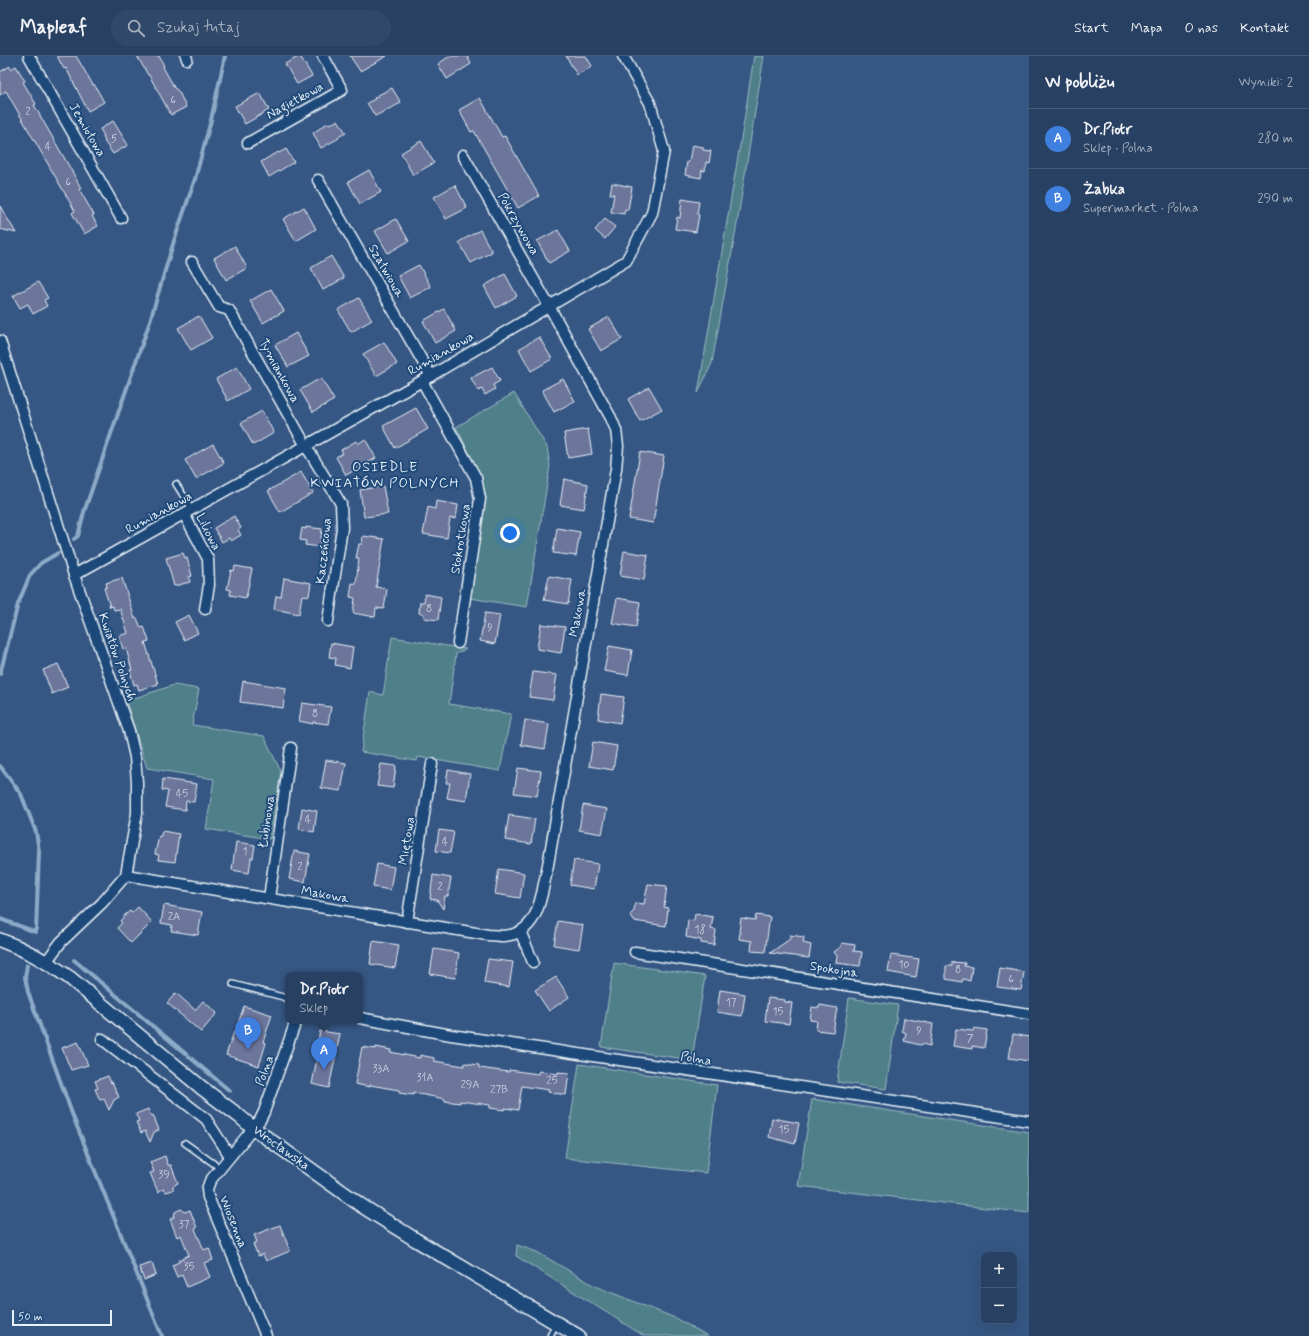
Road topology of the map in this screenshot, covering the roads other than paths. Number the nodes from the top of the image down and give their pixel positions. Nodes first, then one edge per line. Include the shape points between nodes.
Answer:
1 (29, 56) edge
2 (323, 56) edge
3 (623, 56) edge
4 (248, 143) dead end
5 (464, 155) dead end
6 (318, 180) dead end
7 (121, 218) dead end
8 (192, 262) dead end
9 (549, 306) junction
10 (0, 341) edge
11 (426, 378) junction
12 (306, 446) junction
13 (176, 484) dead end
14 (188, 511) junction
15 (74, 575) junction
16 (205, 609) dead end
17 (328, 621) dead end
18 (458, 643) dead end
19 (291, 748) dead end
20 (432, 764) dead end
21 (126, 875) junction
22 (269, 898) junction
23 (407, 922) junction
24 (520, 931) junction
25 (0, 940) edge
26 (635, 952) dead end
27 (46, 962) junction
28 (533, 962) dead end
29 (233, 984) dead end
30 (285, 998) edge
31 (1029, 1014) edge
32 (363, 1019) edge
33 (295, 1024) edge
34 (102, 1039) dead end
35 (1029, 1121) edge
36 (253, 1128) junction
37 (185, 1143) dead end
38 (230, 1156) junction
39 (220, 1168) junction
40 (556, 1323) junction
41 (266, 1336) edge
42 (550, 1336) edge
43 (578, 1336) edge

1 - 7 street, Jemiołowa
2 - 4 street, Nagietkowa via 342,90
3 - 9 street, Rumiankowa via 650,103 664,151 652,213 626,261
5 - 9 street, Pokrzywowa
6 - 11 street, Szałwiowa
8 - 12 street, Tymiankowa via 219,307 229,310
9 - 11 street, Rumiankowa
9 - 24 street, Makowa via 611,418 618,446 548,865 537,914 529,926
10 - 15 street, Kwiatów Polnych
11 - 12 street, Rumiankowa
11 - 18 street, Stokrotkowa via 476,478 480,499
12 - 14 street, Rumiankowa
12 - 17 street, Kaczeńcowa via 341,504 342,528
13 - 14 lane
14 - 15 street, Rumiankowa
14 - 16 street, Liliowa via 208,559 209,585
15 - 21 street, Kwiatów Polnych via 129,732 135,757 137,813
19 - 22 street, Łubinowa
20 - 23 street, Miętowa
21 - 22 street, Makowa
21 - 27 street via 102,903 61,942
22 - 23 street, Makowa
23 - 24 street, Makowa via 488,935 505,936
24 - 28 street
25 - 27 street, Wrocławska
26 - 31 street, Spokojna
27 - 36 street, Wrocławska via 70,978
29 - 30 lane
32 - 35 street, Polna via 451,1035
33 - 36 street, Polna via 264,1112
34 - 38 street via 206,1119
36 - 38 street, Wiosenna
36 - 40 street, Wrocławska via 362,1206
37 - 39 lane
38 - 39 street, Wiosenna
39 - 41 street, Wiosenna via 210,1181 208,1197
40 - 42 lane
40 - 43 street, Wrocławska

